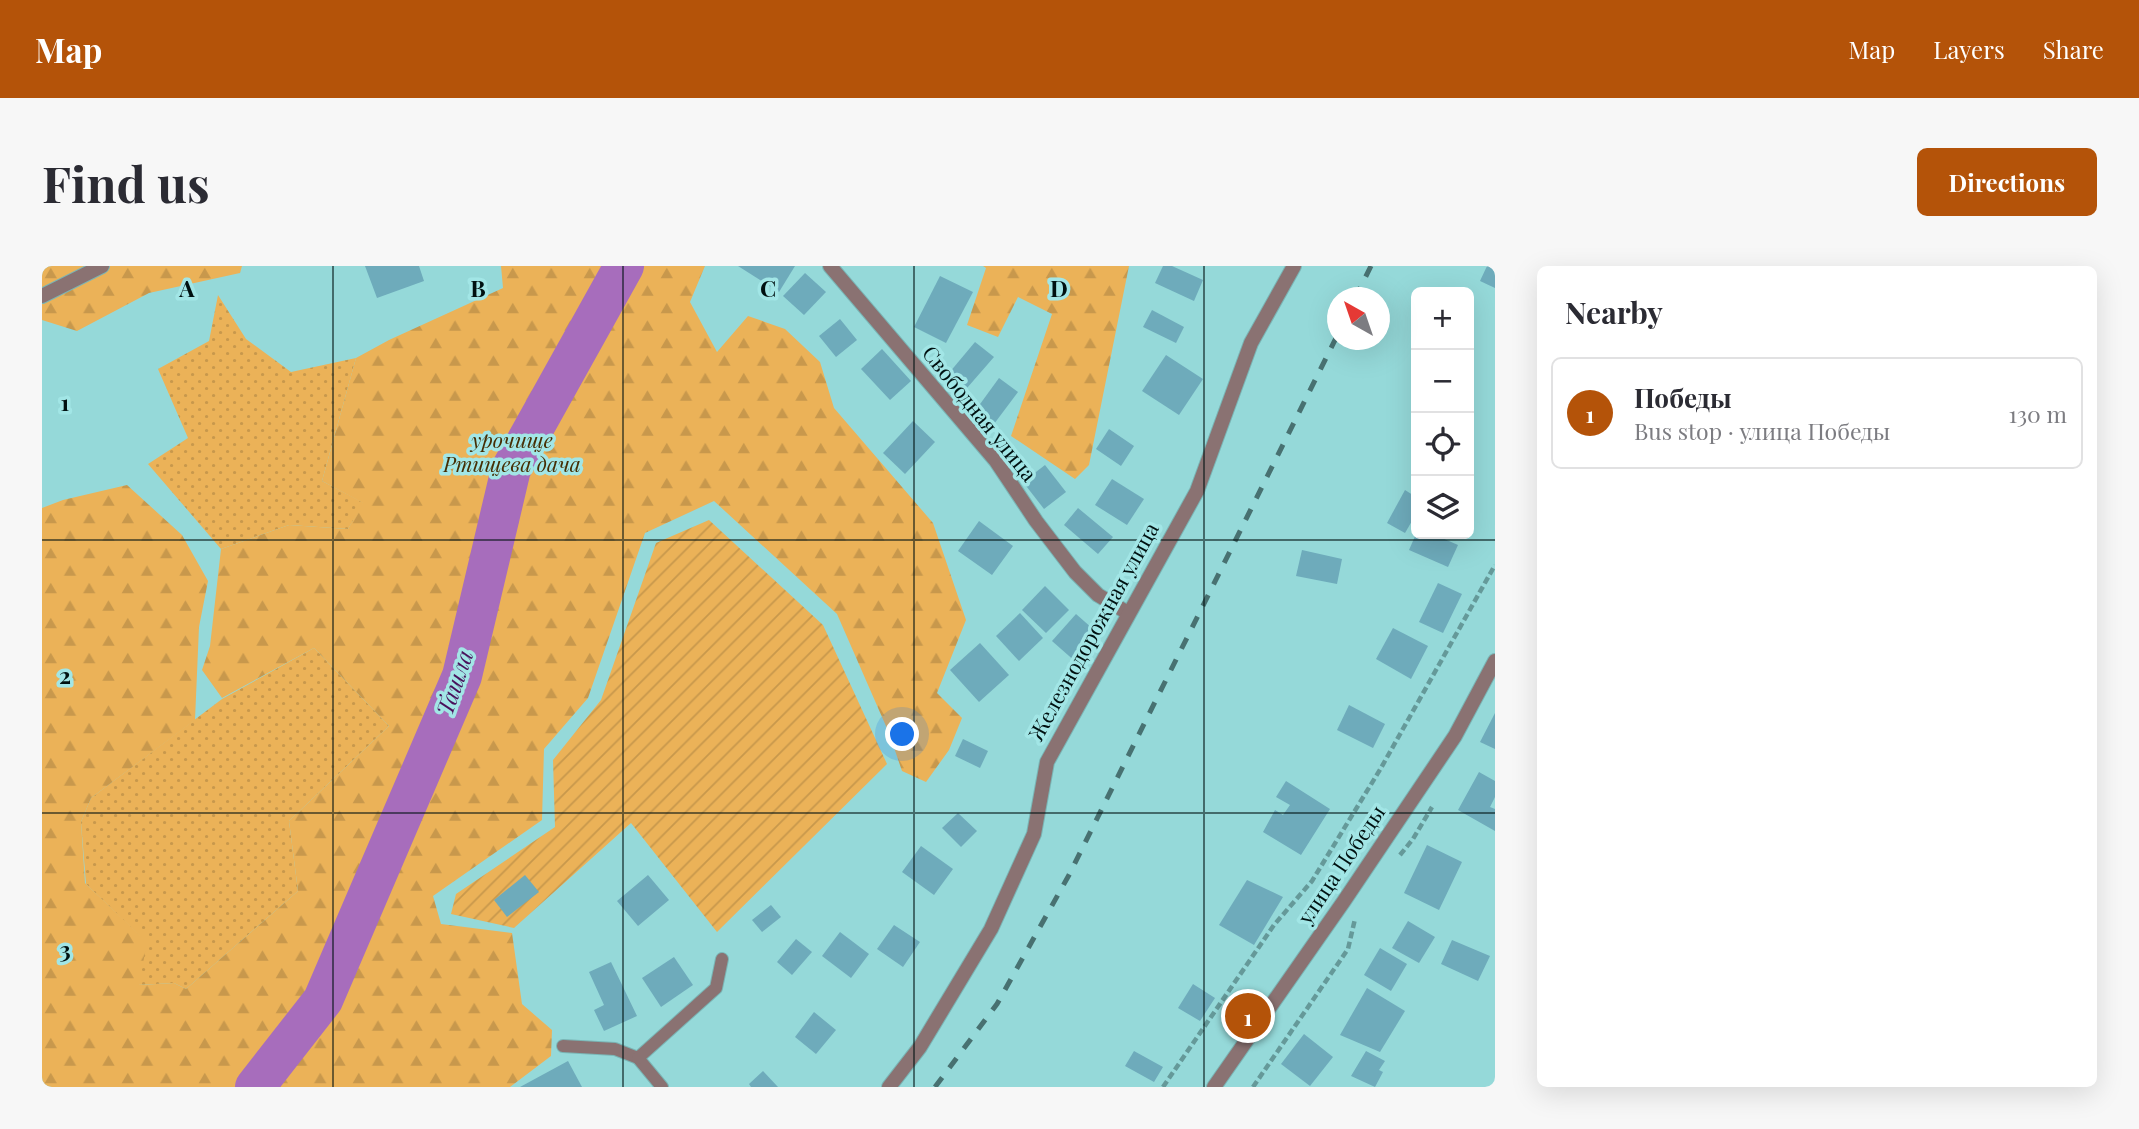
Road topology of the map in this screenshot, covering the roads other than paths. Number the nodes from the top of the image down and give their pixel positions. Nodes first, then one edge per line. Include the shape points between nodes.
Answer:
1 (102, 266) edge
2 (830, 266) edge
3 (1294, 266) edge
4 (42, 296) edge
5 (1128, 613) junction
6 (1495, 661) edge
7 (722, 959) dead end
8 (563, 1046) dead end
9 (638, 1058) junction
10 (662, 1087) edge
11 (889, 1087) edge
12 (1214, 1087) edge

1 - 4 street
2 - 5 street, Свободная улица via 996,461 1075,572 1098,595
3 - 5 street, Железнодорожная улица via 1251,343 1197,491
5 - 11 street, Железнодорожная улица via 1047,762 1034,834 991,929 920,1047
6 - 12 street, улица Победы via 1455,736
7 - 9 lane via 716,988
8 - 9 lane via 615,1049
9 - 10 lane

